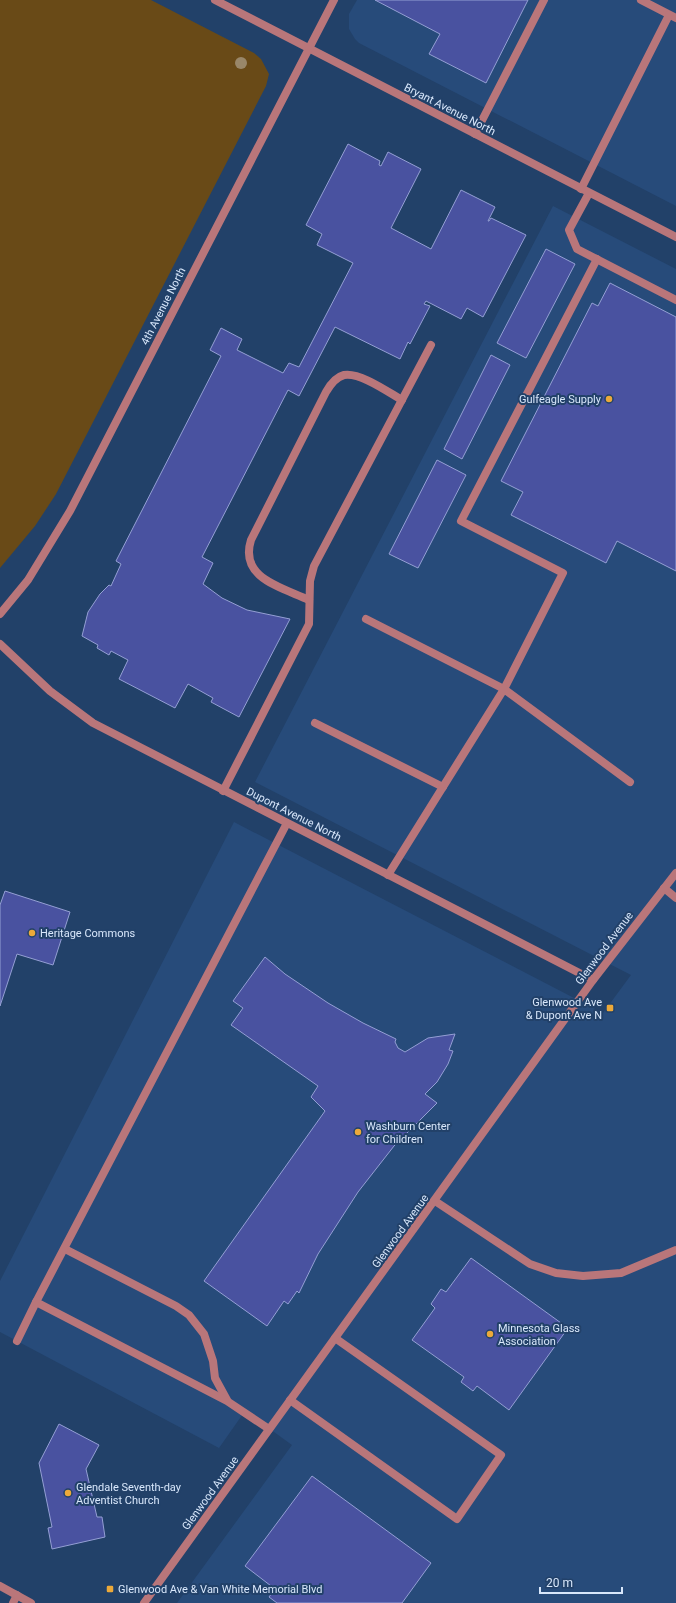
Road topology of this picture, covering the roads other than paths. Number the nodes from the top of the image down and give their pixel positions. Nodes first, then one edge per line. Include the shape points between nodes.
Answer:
1 (215, 0) edge
2 (334, 0) edge
3 (544, 0) edge
4 (641, 0) edge
5 (673, 16) edge
6 (308, 48) junction
7 (475, 134) junction
8 (581, 188) junction
9 (589, 193) junction
10 (676, 236) edge
11 (596, 259) junction
12 (676, 300) edge
13 (431, 345) dead end
14 (402, 400) junction
15 (309, 600) junction
16 (0, 614) edge
17 (366, 619) dead end
18 (0, 644) edge
19 (504, 689) junction
20 (315, 722) dead end
21 (630, 782) dead end
22 (443, 787) junction
23 (223, 791) junction
24 (287, 823) junction
25 (676, 872) edge
26 (388, 875) junction
27 (664, 888) junction
28 (676, 898) edge
29 (593, 980) junction
30 (435, 1201) junction
31 (64, 1249) junction
32 (676, 1250) edge
33 (36, 1302) junction
34 (335, 1338) junction
35 (17, 1341) dead end
36 (290, 1400) junction
37 (227, 1401) junction
38 (270, 1429) junction
39 (0, 1586) edge
40 (15, 1599) edge
41 (31, 1603) edge
42 (144, 1603) edge

1 - 6 street, Bryant Avenue North
2 - 6 street, 4th Avenue North
3 - 7 street
4 - 5 street
5 - 8 street
6 - 7 street, Bryant Avenue North
6 - 16 street, 4th Avenue North via 70,511 28,580
7 - 8 street, Bryant Avenue North
8 - 9 street, Bryant Avenue North
9 - 10 street, Bryant Avenue North
9 - 11 street via 569,230 577,249
11 - 12 street
11 - 19 street via 461,521 563,573
13 - 14 street
14 - 15 street via 314,566
14 - 15 street via 352,375 343,375 333,382 251,540 248,560 252,568 266,580
15 - 23 street via 309,624
17 - 19 street
18 - 23 street, Dupont Avenue North via 50,691 93,723
19 - 21 street
19 - 22 street
20 - 22 street
22 - 26 street
23 - 24 street, Dupont Avenue North
24 - 26 street, Dupont Avenue North
24 - 31 street
25 - 27 street, Glenwood Avenue
26 - 29 street, Dupont Avenue North
27 - 28 street
27 - 29 street, Glenwood Avenue
29 - 30 street, Glenwood Avenue
30 - 32 street via 530,1264 556,1273 584,1276 621,1273
30 - 34 street, Glenwood Avenue
31 - 33 street
31 - 37 street via 189,1315 204,1334 215,1378
33 - 35 street
33 - 37 street
34 - 36 street, Glenwood Avenue
34 - 36 street via 501,1455 457,1519
36 - 38 street, Glenwood Avenue
37 - 38 street
38 - 42 street, Glenwood Avenue
39 - 40 street
40 - 41 street

